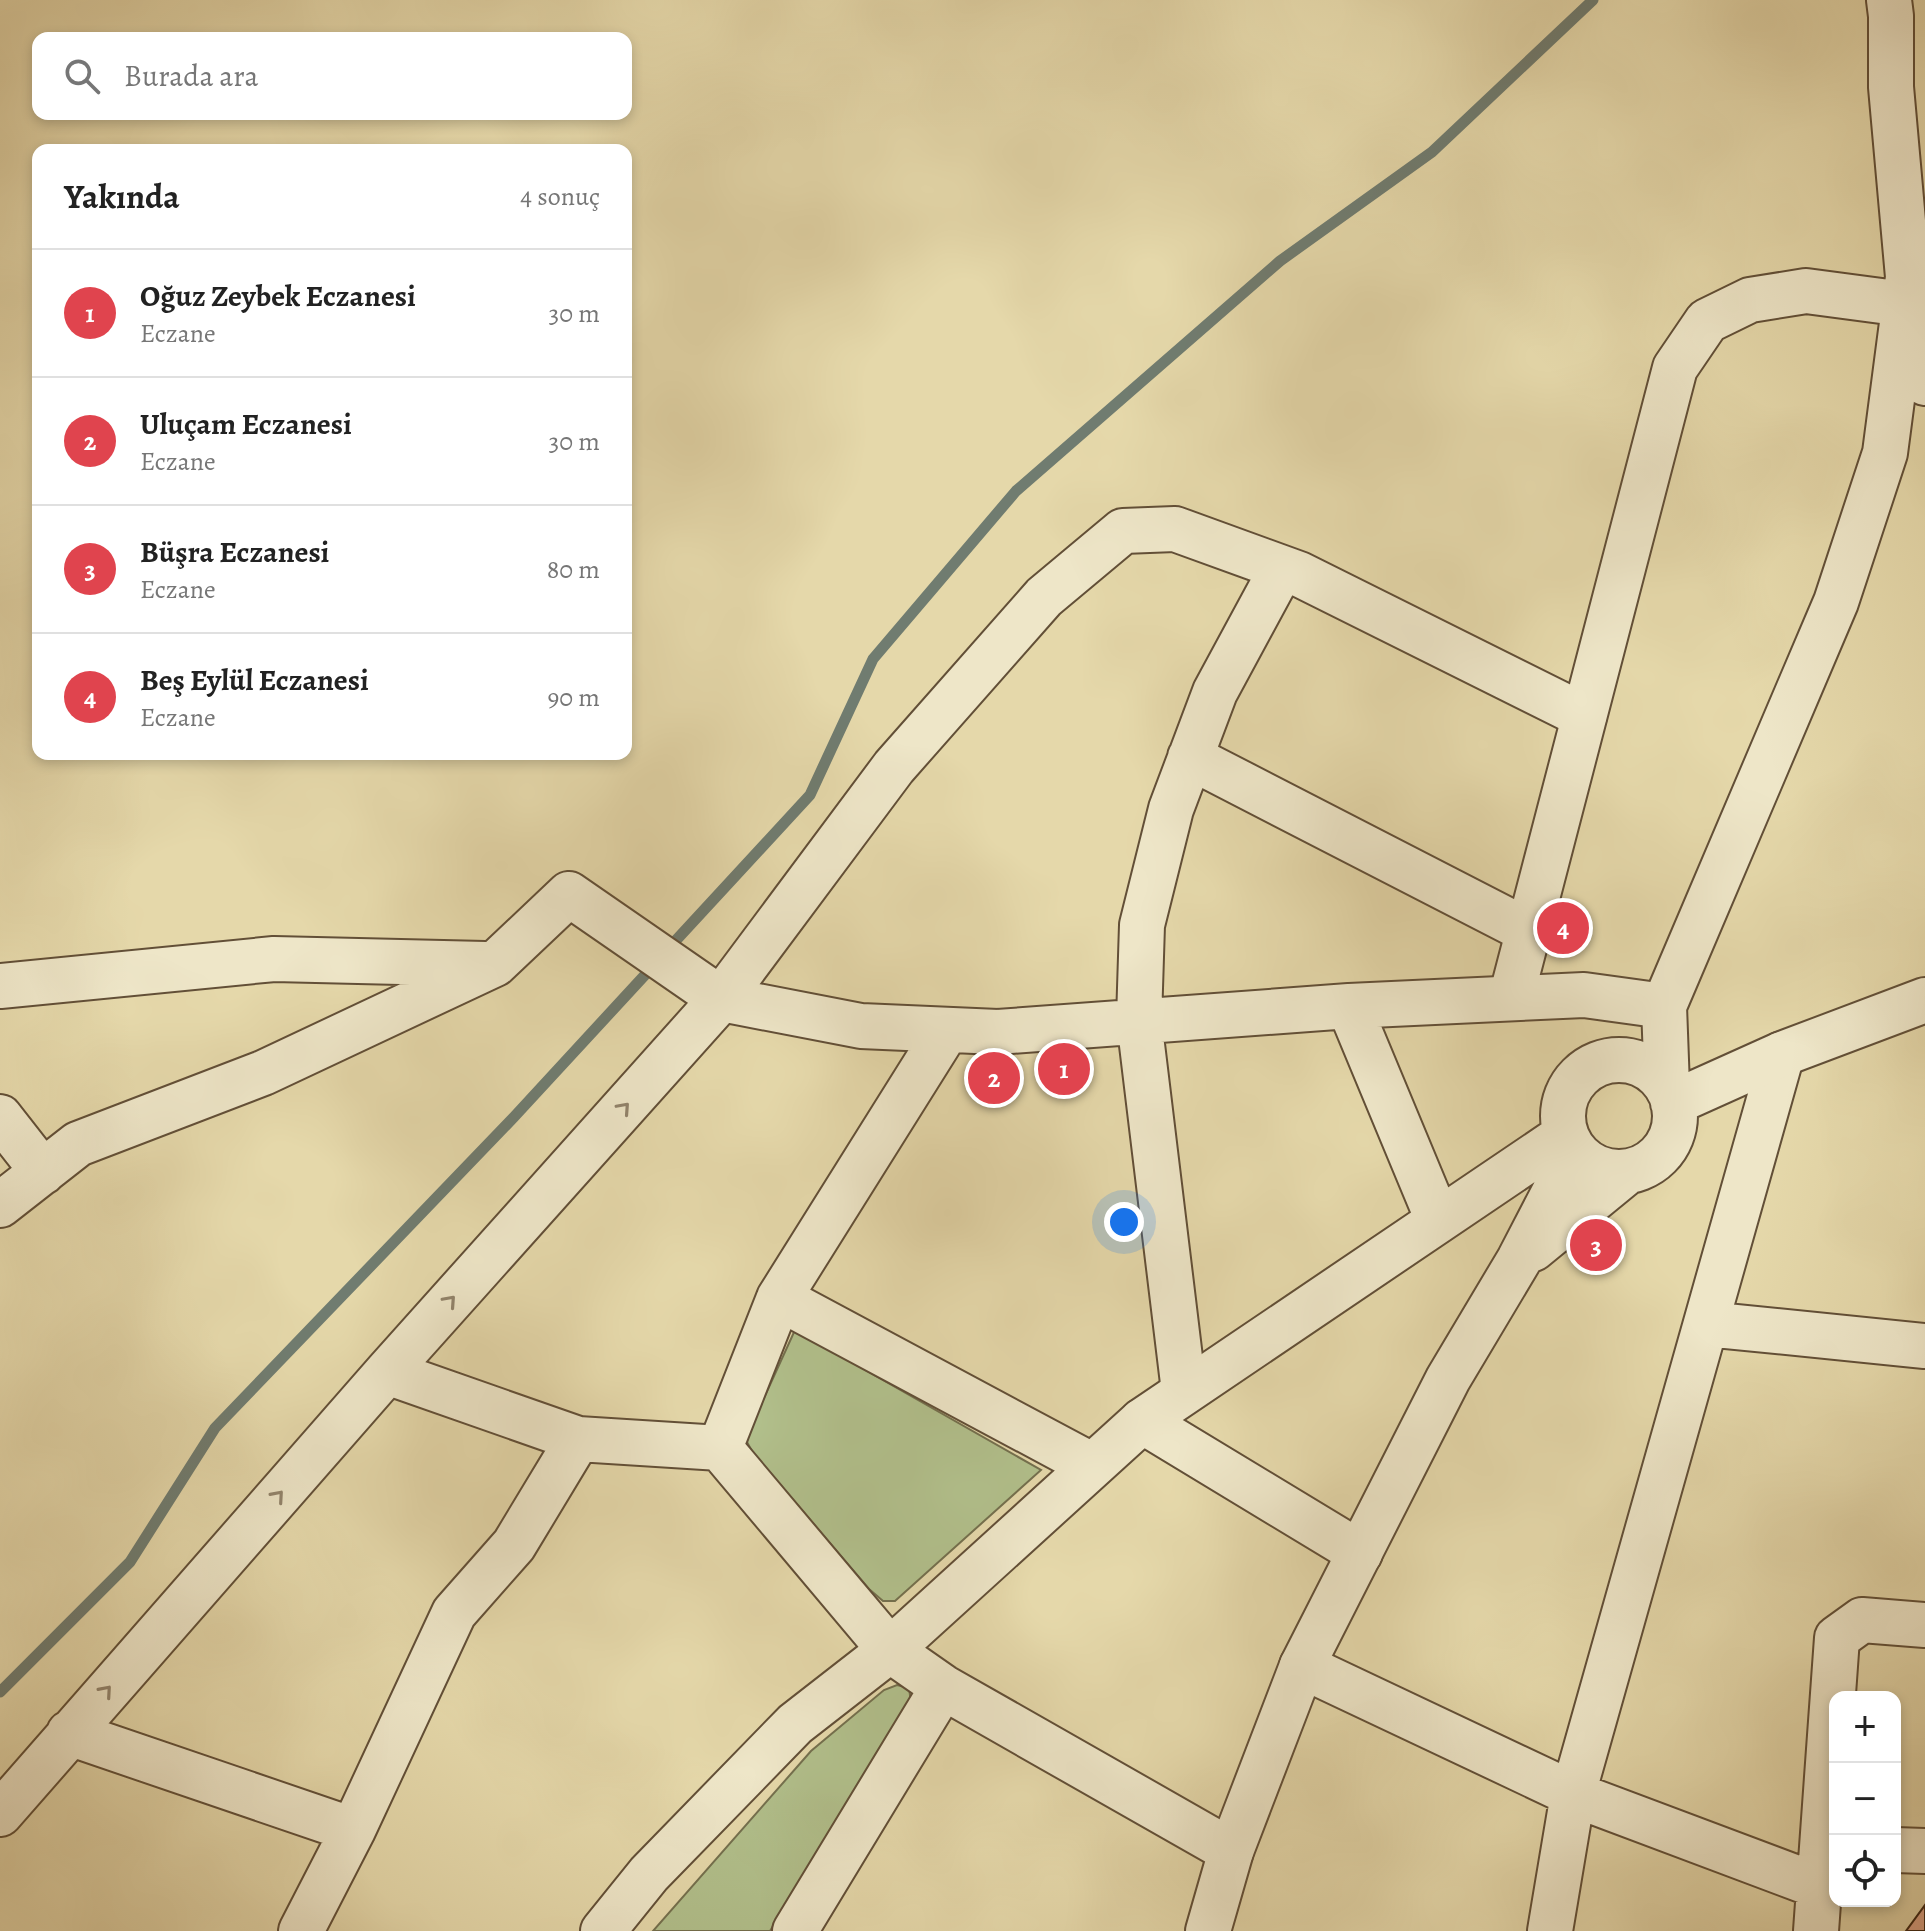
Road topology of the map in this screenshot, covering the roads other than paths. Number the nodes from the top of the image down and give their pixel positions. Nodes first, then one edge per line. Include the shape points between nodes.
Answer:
1 (1892, 5) edge
2 (1915, 306) edge
3 (1925, 383) edge
4 (1282, 568) junction
5 (1584, 716) junction
6 (1190, 757) junction
7 (1528, 931) junction
8 (495, 964) junction
9 (0, 986) edge
10 (711, 993) junction
11 (1511, 998) junction
12 (1925, 1000) edge
13 (1349, 1006) junction
14 (1664, 1006) junction
15 (1139, 1020) junction
16 (947, 1030) junction
17 (1782, 1054) junction
18 (1590, 1068) junction
19 (1670, 1095) junction
20 (0, 1117) edge
21 (1570, 1143) junction
22 (43, 1172) junction
23 (1627, 1172) junction
24 (0, 1205) edge
25 (1438, 1220) junction
26 (1519, 1260) junction
27 (779, 1298) junction
28 (1706, 1324) junction
29 (1925, 1346) edge
30 (387, 1372) junction
31 (1184, 1391) junction
32 (1142, 1421) junction
33 (578, 1439) junction
34 (720, 1448) junction
35 (1091, 1465) junction
36 (1360, 1553) junction
37 (1925, 1625) edge
38 (890, 1650) junction
39 (1302, 1666) junction
40 (943, 1687) junction
41 (69, 1733) junction
42 (1573, 1794) junction
43 (0, 1814) edge
44 (353, 1830) junction
45 (1901, 1850) edge
46 (1231, 1851) junction
47 (1925, 1851) edge
48 (1824, 1860) edge
49 (301, 1931) edge
50 (603, 1931) edge
51 (795, 1931) edge
52 (1208, 1931) edge
53 (1550, 1931) edge
54 (1816, 1931) edge

1 - 2 street via 1891,87
2 - 3 street
2 - 5 street via 1806,291 1750,300 1707,321 1675,368
2 - 14 street via 1885,453 1836,602
4 - 5 street
4 - 6 street via 1215,692
4 - 10 street via 1175,529 1123,531 1044,597 894,767
5 - 7 street
6 - 7 street
6 - 15 street via 1142,925
7 - 11 street
8 - 9 street via 274,959
8 - 10 street via 569,894
8 - 22 street via 263,1073 78,1144
10 - 16 street via 861,1026
30 -> 10 street
11 - 13 street
11 - 14 street via 1584,995
12 - 17 street
13 - 15 street
13 - 25 street
14 - 18 street
14 - 19 street
15 - 16 street via 998,1032
15 - 31 street
16 - 27 street
17 - 19 street
17 - 28 street
18 - 19 street via 1606,1061 1632,1062 1655,1074
18 - 21 street via 1566,1096 1562,1115
19 - 23 street via 1670,1138 1661,1153
20 - 22 street
21 - 23 street via 1590,1164
21 - 25 street
21 - 26 street
22 - 24 street
23 - 26 street
25 - 31 street
26 - 36 street via 1448,1379
27 - 34 street
27 - 35 street
28 - 29 street
28 - 42 street
30 - 33 street
41 -> 30 street
31 - 32 street
32 - 35 street
32 - 36 street
33 - 34 street
33 - 44 street via 514,1545 454,1613
34 - 38 street
35 - 38 street
36 - 39 street
37 - 48 street via 1862,1620 1837,1638
38 - 40 street
38 - 50 street via 795,1724 649,1874
39 - 42 street
39 - 46 street
40 - 46 street
40 - 51 street
41 - 43 street
41 - 44 street
42 - 48 street
42 - 53 street
44 - 49 street
45 - 47 street
46 - 52 street
48 - 54 street

